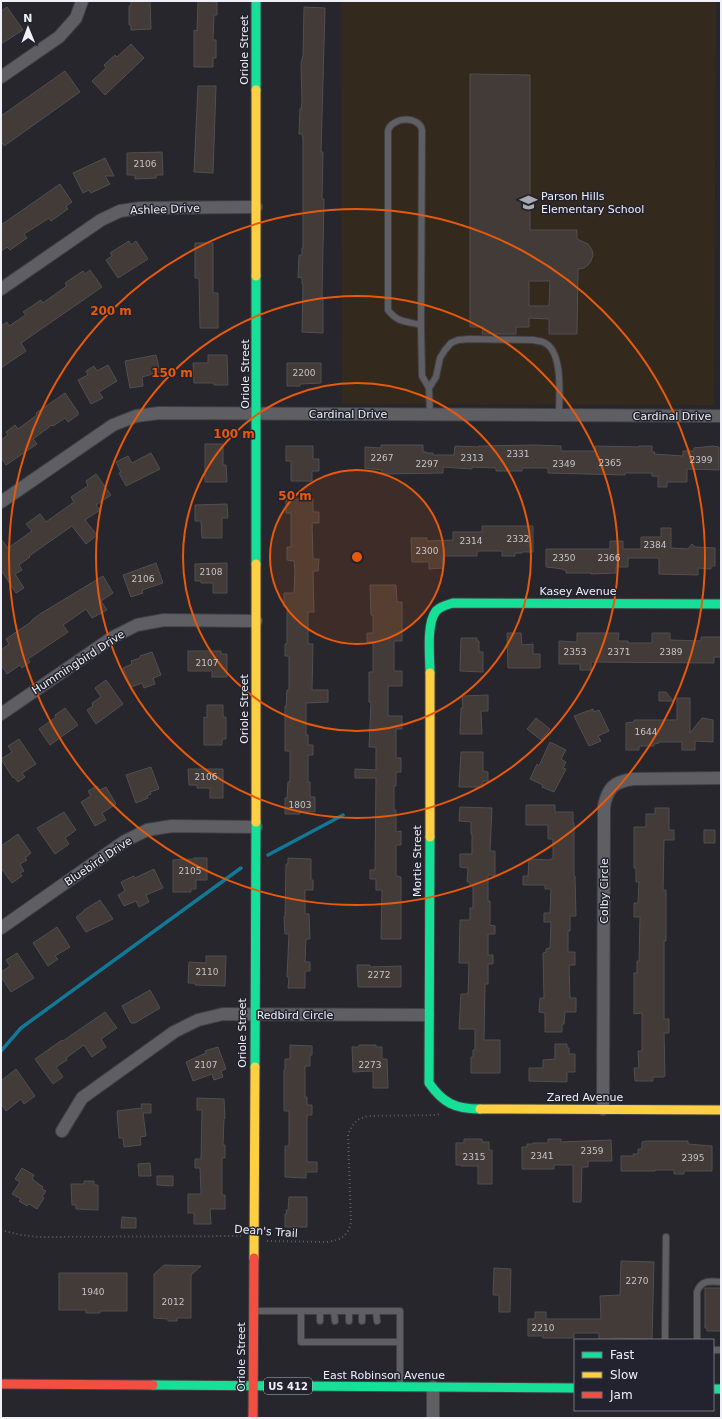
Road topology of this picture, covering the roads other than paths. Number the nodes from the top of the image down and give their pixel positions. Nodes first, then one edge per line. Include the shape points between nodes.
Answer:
1 (82, 1) edge
2 (256, 1) edge
3 (1, 77) edge
4 (256, 207) junction
5 (1, 289) edge
6 (421, 325) junction
7 (429, 388) junction
8 (257, 414) junction
9 (430, 414) junction
10 (559, 415) junction
11 (721, 416) edge
12 (1, 502) edge
13 (721, 604) edge
14 (437, 610) joint
15 (256, 621) junction
16 (1, 714) edge
17 (721, 778) edge
18 (256, 827) junction
19 (1, 928) edge
20 (254, 1014) junction
21 (428, 1015) junction
22 (446, 1108) joint
23 (603, 1109) junction
24 (721, 1110) edge
25 (62, 1131) dead end
26 (666, 1237) dead end
27 (721, 1282) edge
28 (254, 1311) junction
29 (301, 1311) junction
30 (320, 1311) junction
31 (334, 1311) junction
32 (362, 1311) junction
33 (376, 1311) junction
34 (349, 1312) junction
35 (320, 1320) dead end
36 (334, 1321) dead end
37 (349, 1321) dead end
38 (362, 1321) dead end
39 (377, 1321) dead end
40 (320, 1334) dead end
41 (335, 1334) dead end
42 (349, 1334) dead end
43 (363, 1334) dead end
44 (377, 1334) dead end
45 (665, 1339) edge
46 (696, 1339) edge
47 (320, 1342) junction
48 (335, 1342) junction
49 (349, 1342) junction
50 (363, 1342) junction
51 (377, 1342) junction
52 (400, 1342) junction
53 (1, 1384) edge
54 (253, 1386) junction
55 (400, 1387) junction
56 (433, 1387) junction
57 (574, 1388) edge
58 (253, 1418) edge
59 (433, 1418) edge

1 - 3 street via 76,18 59,37
2 - 4 main road, Oriole Street
4 - 5 street, Ashlee Drive via 140,208 120,211 101,220
4 - 8 main road, Oriole Street
6 - 6 lane via 422,130 418,122 398,121 389,126 388,131 388,310 399,320
6 - 7 lane via 422,376
7 - 9 lane
7 - 10 lane via 436,377 440,358 451,343 458,340 544,342 550,347 557,362
8 - 9 street, Cardinal Drive
8 - 12 street, Cardinal Drive via 159,413 136,416 113,425
8 - 15 main road, Oriole Street
9 - 10 street, Cardinal Drive
10 - 11 street, Cardinal Drive
13 - 14 main road, Kasey Avenue via 453,603
14 - 21 main road, Mortie Street via 430,628
15 - 16 street, Hummingbird Drive via 164,620 137,625 113,637
15 - 18 main road, Oriole Street
17 - 23 street, Colby Circle via 622,780 607,794 604,806
18 - 19 street, Bluebird Drive via 172,826 147,830 125,840
18 - 20 main road, Oriole Street
20 - 21 street, Redbird Circle
20 - 25 street, Redbird Circle via 223,1014 198,1020 174,1032 82,1098
20 - 28 main road, Oriole Street
21 - 22 main road, Mortie Street via 429,1083
22 - 23 main road, Zared Avenue
23 - 24 main road, Zared Avenue
26 - 45 lane
27 - 46 lane via 707,1281 699,1287
28 - 29 lane
28 - 54 main road, Oriole Street
29 - 30 lane
29 - 47 lane via 301,1342
30 - 31 lane
30 - 35 lane
31 - 34 lane
31 - 36 lane
32 - 33 lane
32 - 34 lane
32 - 38 lane
33 - 39 lane
33 - 52 lane via 400,1311
34 - 37 lane
40 - 47 lane
41 - 48 lane
42 - 49 lane
43 - 50 lane
44 - 51 lane
47 - 48 lane
48 - 49 lane
49 - 50 lane
50 - 51 lane
51 - 52 lane
52 - 55 lane
53 - 54 main road, East Robinson Avenue / US 412
54 - 55 main road, East Robinson Avenue / US 412
54 - 58 main road, Oriole Street
55 - 56 main road, East Robinson Avenue / US 412
56 - 57 main road, East Robinson Avenue / US 412
56 - 59 street

